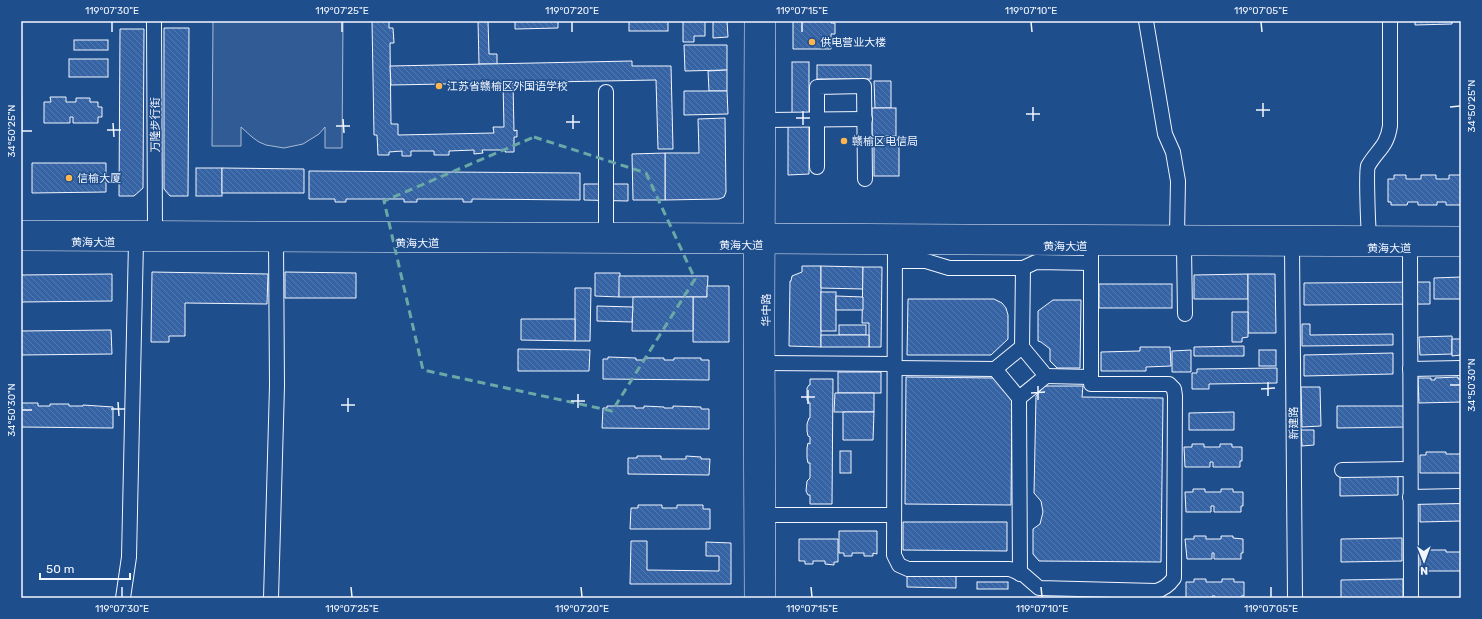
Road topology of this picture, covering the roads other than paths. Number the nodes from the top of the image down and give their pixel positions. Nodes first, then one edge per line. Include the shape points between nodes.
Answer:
1 (154, 21) edge
2 (753, 21) edge
3 (767, 21) edge
4 (1146, 21) edge
5 (1390, 21) edge
6 (606, 92) dead end
7 (865, 119) junction
8 (766, 120) junction
9 (817, 120) junction
10 (817, 167) dead end
11 (865, 179) dead end
12 (21, 229) edge
13 (155, 229) junction
14 (606, 231) junction
15 (1369, 234) junction
16 (1461, 234) edge
17 (759, 238) junction
18 (1181, 240) junction
19 (21, 242) edge
20 (136, 242) junction
21 (276, 243) junction
22 (1292, 248) junction
23 (1410, 248) junction
24 (1461, 248) edge
25 (895, 253) junction
26 (1091, 255) junction
27 (1023, 268) junction
28 (1184, 314) dead end
29 (1022, 347) junction
30 (766, 364) junction
31 (894, 366) junction
32 (1461, 368) edge
33 (995, 369) junction
34 (1410, 369) junction
35 (1046, 376) junction
36 (1091, 377) junction
37 (1019, 398) junction
38 (1410, 469) junction
39 (1342, 470) dead end
40 (1461, 496) edge
41 (1410, 497) junction
42 (767, 515) junction
43 (894, 515) junction
44 (1020, 574) junction
45 (123, 598) edge
46 (271, 598) edge
47 (753, 598) edge
48 (766, 598) edge
49 (1295, 598) edge
50 (1411, 598) edge

1 - 13 street, 万隆步行街
2 - 17 main road, 华中路
3 - 8 main road, 华中路
4 - 18 street via 1165,134 1173,152 1178,181
5 - 15 street via 1390,126 1386,143 1367,167
6 - 14 street
7 - 9 street
7 - 9 street via 864,86 848,86 817,87
7 - 11 street
8 - 9 street
8 - 17 main road, 华中路
9 - 10 street
12 - 13 main road, 黄海大道
13 - 14 main road, 黄海大道
14 - 17 main road, 黄海大道
15 - 16 main road, 黄海大道
15 - 18 main road, 黄海大道
17 - 18 main road, 黄海大道
17 - 21 main road, 黄海大道
17 - 25 main road, 黄海大道
17 - 30 main road, 华中路
17 - 47 main road, 华中路
18 - 22 main road, 黄海大道
18 - 26 main road, 黄海大道
18 - 28 street
19 - 20 main road, 黄海大道
20 - 21 main road, 黄海大道
20 - 45 street via 129,557
21 - 46 street via 278,386
22 - 23 main road, 黄海大道
22 - 49 street, 新建路
23 - 24 main road, 黄海大道
23 - 34 street
25 - 26 main road, 黄海大道
25 - 27 street via 949,268
25 - 31 street
26 - 27 street via 1036,262
26 - 36 street
27 - 29 street
29 - 33 street
29 - 35 street
30 - 31 street
30 - 42 main road, 华中路
31 - 33 street
31 - 43 street
32 - 34 street
33 - 37 street
34 - 38 street
35 - 36 street
35 - 37 street
36 - 44 street via 1091,384 1169,384 1174,389 1174,578 1162,590 1156,591 1093,590 1039,588
37 - 44 street
38 - 39 street
38 - 41 street
40 - 41 street
41 - 50 street
42 - 43 street
42 - 48 main road, 华中路
43 - 44 street via 894,555 900,565 908,569 1010,570

